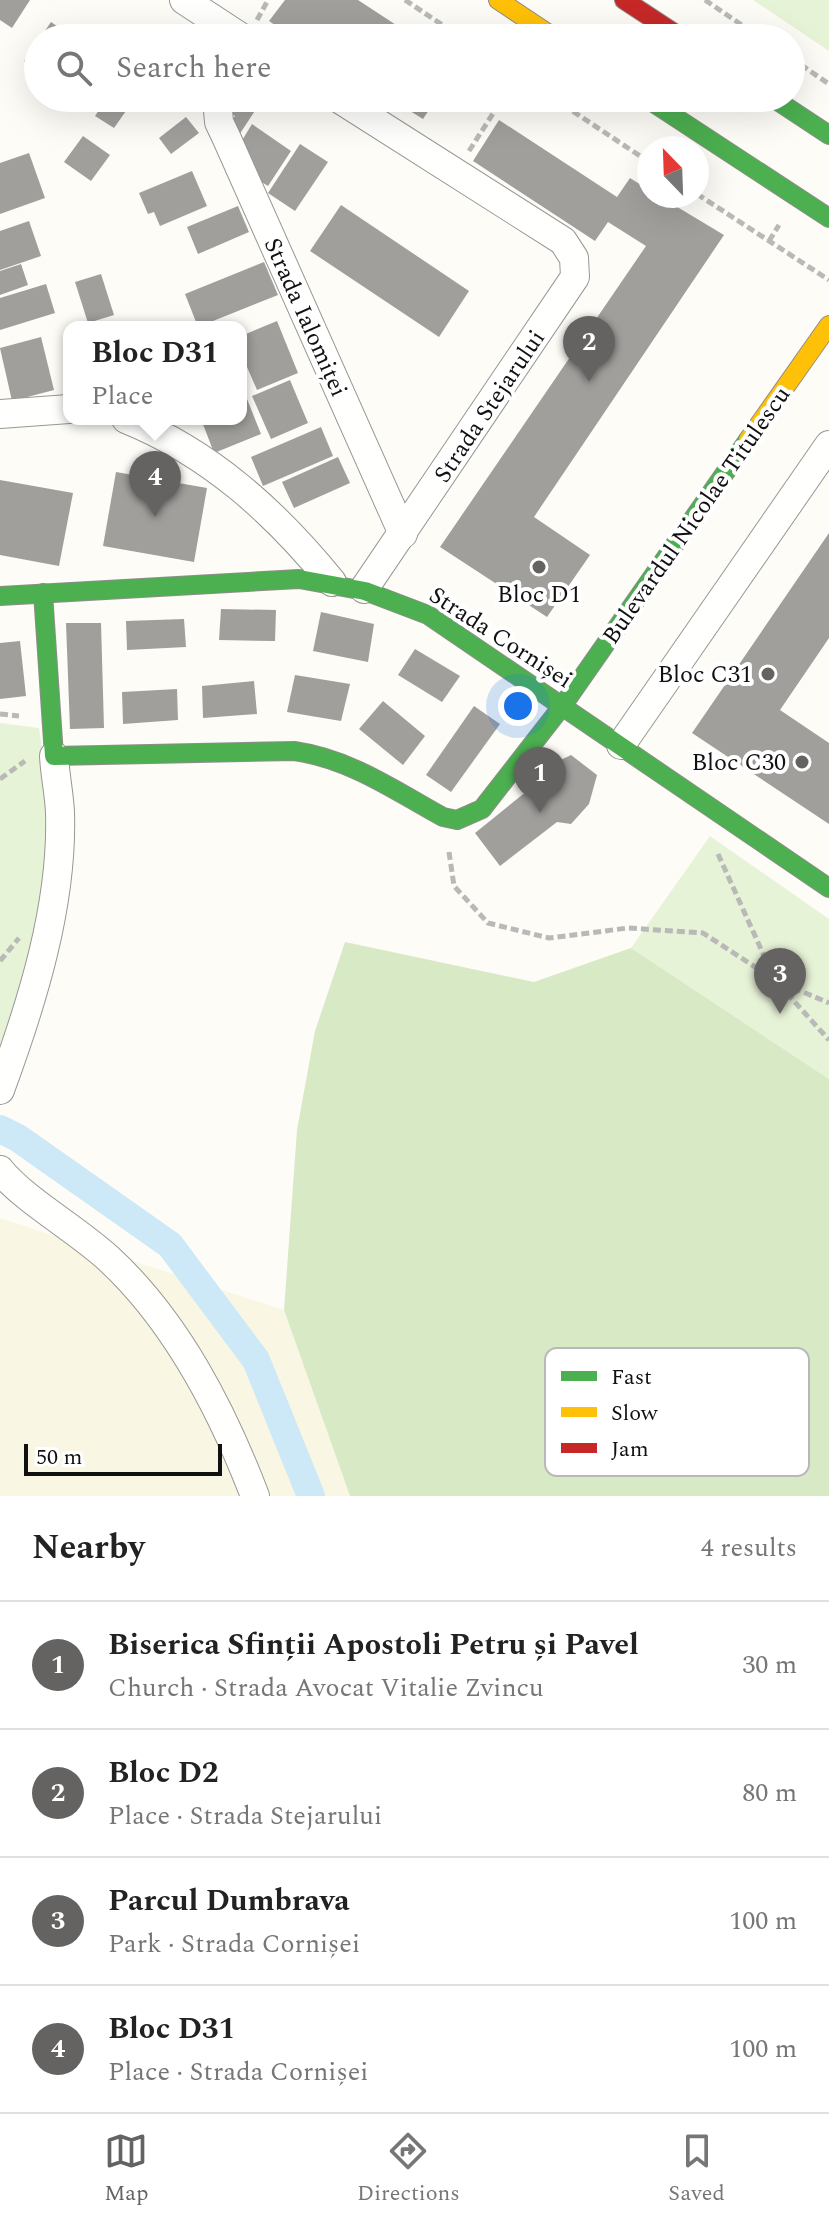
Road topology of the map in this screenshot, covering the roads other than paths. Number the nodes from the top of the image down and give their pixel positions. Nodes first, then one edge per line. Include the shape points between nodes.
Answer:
1 (184, 0) edge
2 (498, 0) edge
3 (624, 0) edge
4 (221, 24) edge
5 (534, 24) edge
6 (661, 24) edge
7 (220, 112) edge
8 (361, 112) edge
9 (667, 112) edge
10 (794, 112) edge
11 (829, 135) edge
12 (829, 218) edge
13 (829, 325) edge
14 (63, 409) edge
15 (0, 414) edge
16 (140, 425) edge
17 (829, 445) edge
18 (403, 534) junction
19 (332, 582) junction
20 (364, 589) junction
21 (43, 593) junction
22 (0, 596) edge
23 (563, 705) junction
24 (621, 745) junction
25 (54, 756) junction
26 (829, 888) edge
27 (0, 1090) edge
28 (0, 1170) edge
29 (255, 1496) edge

1 - 4 street
2 - 5 street
3 - 6 street
7 - 18 street, Strada Ialomiței via 223,130
8 - 18 street, Strada Stejarului via 563,241 574,258 575,277
9 - 12 street
10 - 11 street
13 - 23 street, Bulevardul Nicolae Titulescu
14 - 15 street
16 - 19 street via 203,458 280,523
17 - 24 street
18 - 20 street, Strada Stejarului
19 - 20 street, Strada Cornișei
19 - 21 street, Strada Cornișei via 299,579
20 - 23 street, Strada Cornișei via 428,615
21 - 22 street, Strada Cornișei
21 - 25 street
23 - 24 street, Strada Cornișei
23 - 25 street, Bulevardul Nicolae Titulescu via 482,809 457,820 377,777 321,755 294,751
24 - 26 street, Strada Cornișei
25 - 27 street via 60,811 55,880 25,1019
28 - 29 street via 108,1257 149,1298 234,1441

